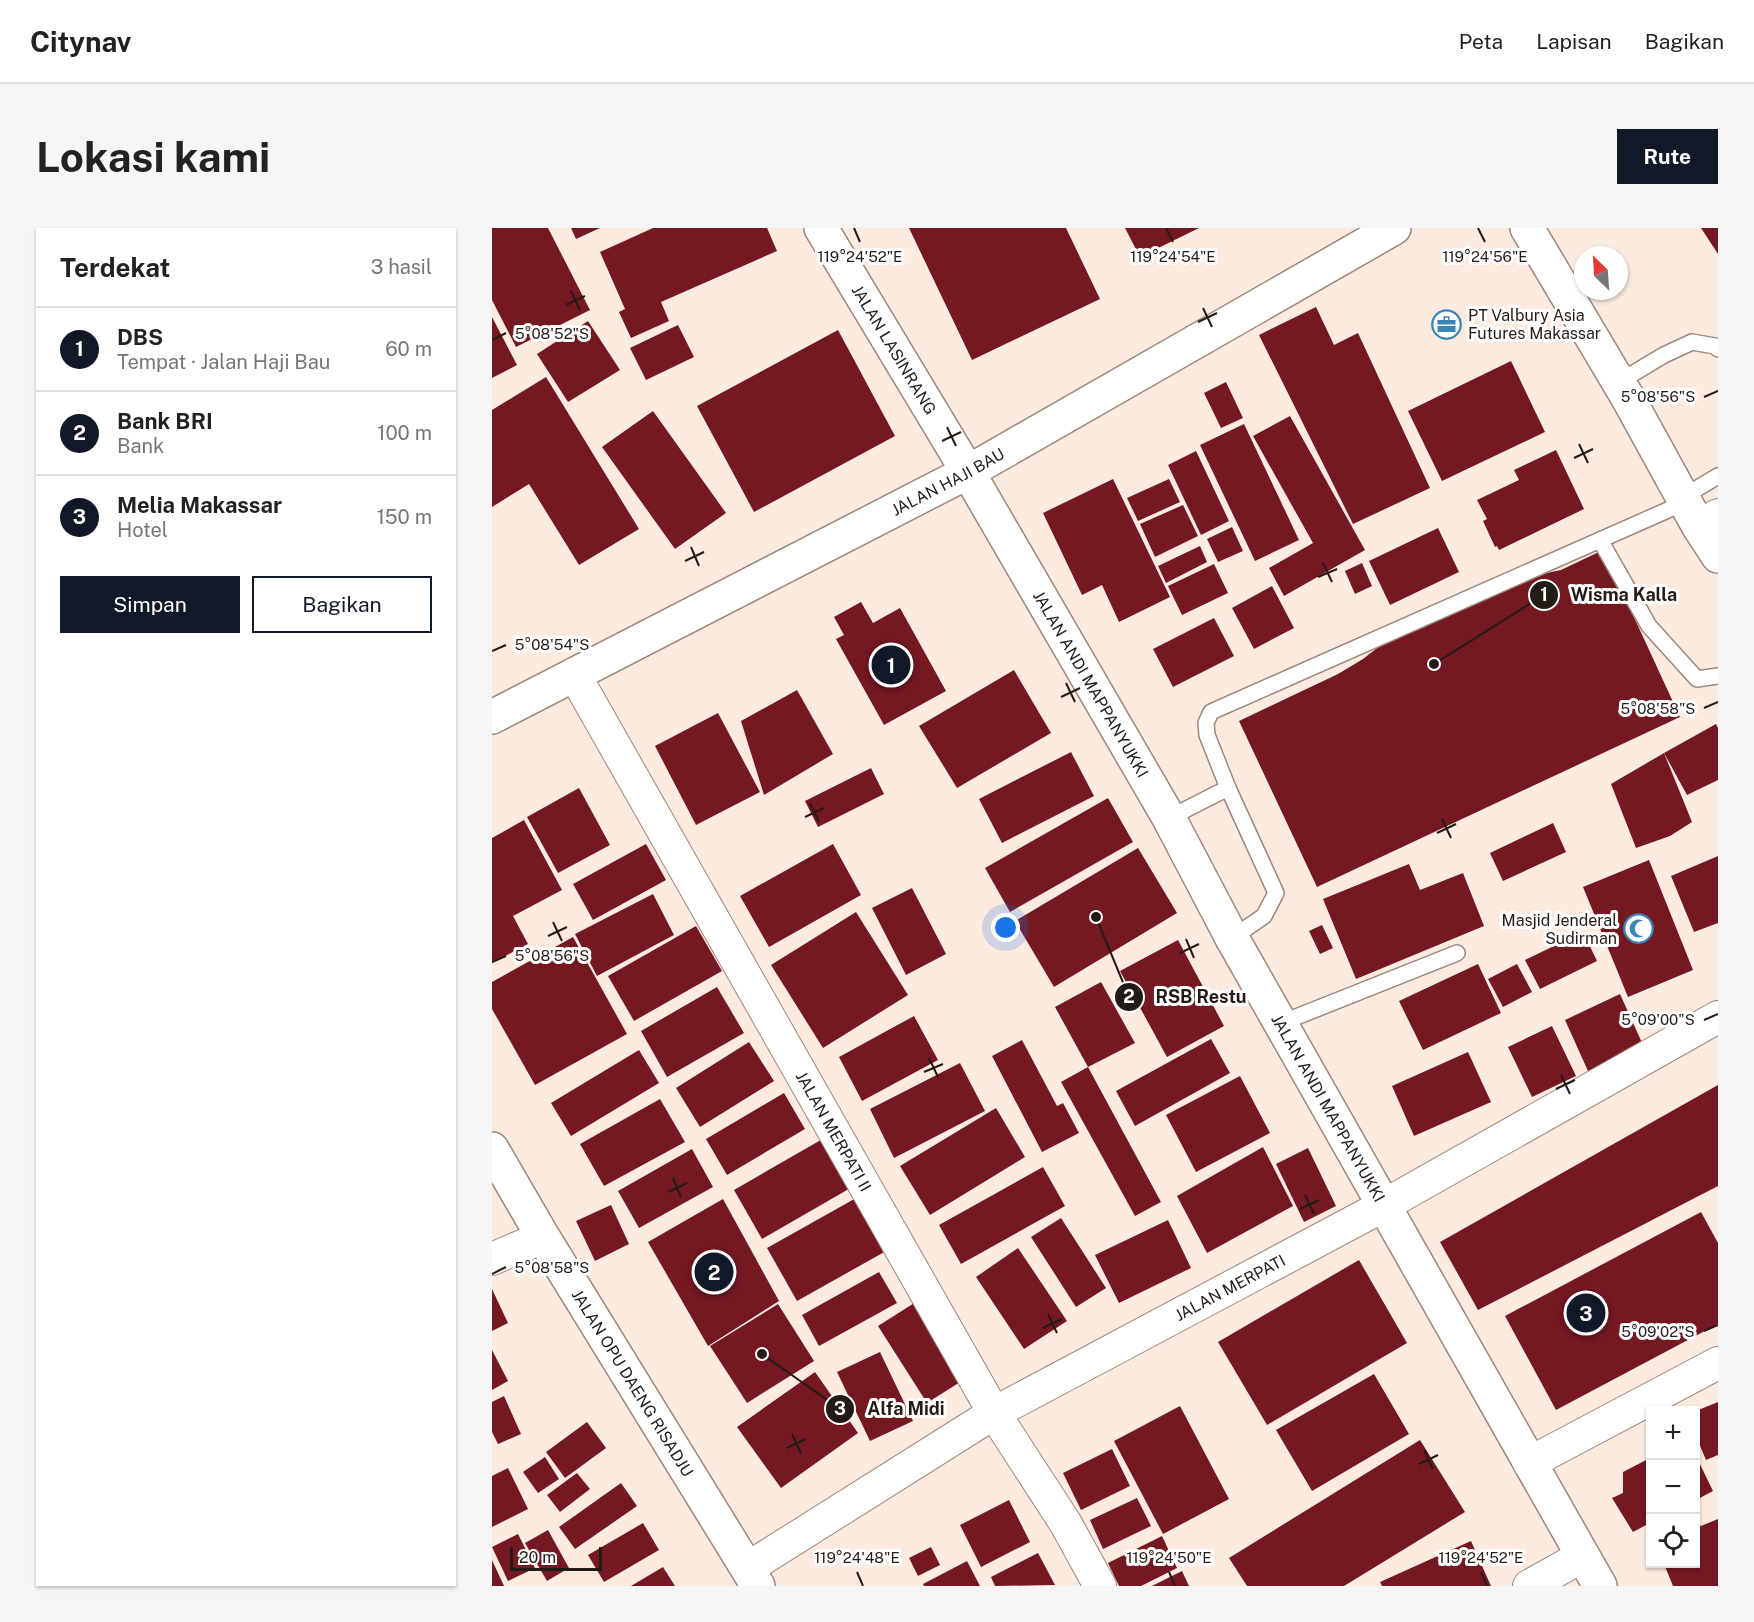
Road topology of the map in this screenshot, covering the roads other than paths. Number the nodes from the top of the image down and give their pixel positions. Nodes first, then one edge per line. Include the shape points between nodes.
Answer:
1 (821, 228) edge
2 (1394, 228) edge
3 (1527, 228) edge
4 (1718, 349) edge
5 (1619, 382) junction
6 (968, 472) junction
7 (1718, 476) edge
8 (1696, 510) edge
9 (1600, 540) junction
10 (1718, 556) edge
11 (574, 674) junction
12 (1718, 676) edge
13 (492, 717) edge
14 (1228, 789) junction
15 (1169, 818) junction
16 (1232, 938) junction
17 (1457, 953) dead end
18 (1718, 1017) edge
19 (1281, 1023) junction
20 (492, 1149) edge
21 (1383, 1206) junction
22 (543, 1237) junction
23 (492, 1259) edge
24 (1718, 1363) edge
25 (994, 1413) junction
26 (1529, 1463) junction
27 (1581, 1557) junction
28 (752, 1577) edge
29 (1100, 1586) edge
30 (1529, 1586) edge
31 (1600, 1586) edge

1 - 6 main road, JALAN LASINRANG
2 - 6 main road, JALAN HAJI BAU
3 - 5 main road
4 - 5 lane via 1692,342
5 - 8 main road
6 - 11 main road, JALAN HAJI BAU
6 - 15 main road, JALAN ANDI MAPPANYUKKI
7 - 8 lane
8 - 9 lane
8 - 10 main road
9 - 12 lane via 1649,626 1697,679
9 - 14 lane via 1211,712 1206,723 1207,735
11 - 13 main road, JALAN HAJI BAU
11 - 25 street, JALAN MERPATI II
14 - 15 lane
14 - 16 lane via 1276,893 1264,916
15 - 16 main road, JALAN ANDI MAPPANYUKKI
16 - 19 main road, JALAN ANDI MAPPANYUKKI
17 - 19 lane
18 - 21 street, JALAN MERPATI
19 - 21 main road, JALAN ANDI MAPPANYUKKI
20 - 22 main road, JALAN OPU DAENG RISADJU
21 - 25 street, JALAN MERPATI
21 - 26 main road, JALAN ANDI MAPPANYUKKI
22 - 23 street
22 - 28 main road, JALAN OPU DAENG RISADJU
24 - 26 street
25 - 28 street, JALAN MERPATI
25 - 29 street, JALAN MERPATI II via 1066,1524
26 - 27 main road, JALAN ANDI MAPPANYUKKI
27 - 30 street
27 - 31 main road, JALAN ANDI MAPPANYUKKI

